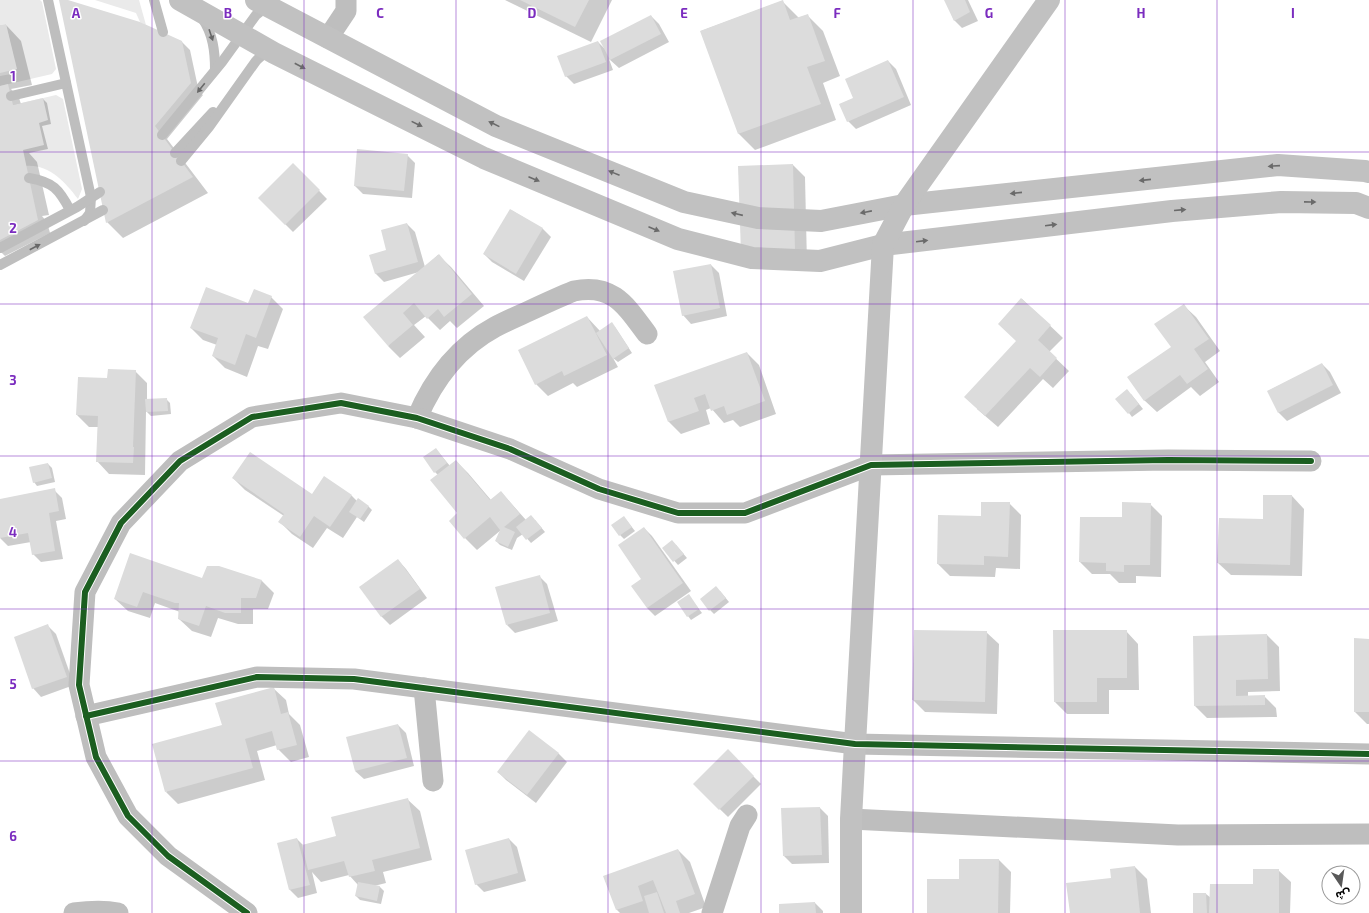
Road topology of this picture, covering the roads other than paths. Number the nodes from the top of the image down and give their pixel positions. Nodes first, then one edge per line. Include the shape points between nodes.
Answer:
1 (48, 0) edge
2 (54, 0) edge
3 (154, 0) edge
4 (346, 0) edge
5 (1049, 0) edge
6 (186, 3) edge
7 (264, 5) edge
8 (163, 32) dead end
9 (242, 35) junction
10 (328, 38) junction
11 (265, 57) junction
12 (215, 70) junction
13 (66, 83) junction
14 (11, 96) dead end
15 (162, 135) dead end
16 (178, 157) dead end
17 (1369, 172) edge
18 (29, 178) dead end
19 (96, 194) junction
20 (904, 205) junction
21 (1369, 208) edge
22 (70, 210) junction
23 (104, 210) dead end
24 (88, 219) junction
25 (884, 245) junction
26 (0, 248) edge
27 (0, 265) edge
28 (646, 334) dead end
29 (418, 418) junction
30 (1311, 461) dead end
31 (871, 465) junction
32 (424, 688) junction
33 (86, 716) junction
34 (855, 744) junction
35 (1369, 754) edge
36 (433, 781) dead end
37 (746, 815) dead end
38 (851, 819) junction
39 (1369, 834) edge
40 (74, 913) edge
41 (118, 913) edge
42 (247, 913) edge
43 (712, 913) edge
44 (852, 913) edge

1 - 13 lane
2 - 19 lane
3 - 8 lane
4 - 10 street via 346,11
5 - 20 main road
6 - 9 main road
6 -> 12 lane via 204,21 210,33 215,52
7 - 9 lane
7 - 10 main road
9 - 11 main road
9 - 12 lane
20 -> 10 main road via 821,222 758,218 684,202 496,126
11 - 16 lane via 213,112
11 -> 25 main road via 484,158 678,239 752,258 820,261
12 -> 15 lane
13 - 14 lane
13 - 19 lane
17 -> 20 main road via 1278,165
18 - 22 lane via 43,180 51,185 64,197
19 - 22 lane
19 - 24 lane via 96,208
20 - 25 main road
25 -> 21 main road via 1172,211 1280,202 1356,203
22 - 26 lane
23 - 24 lane
27 -> 24 lane
25 - 31 main road
28 - 29 street via 615,296 595,289 574,291 476,338 445,369 425,401
29 - 31 street via 510,449 599,489 678,514 745,513
29 - 33 street via 341,403 252,417 180,461 121,523 85,592 79,685
30 - 31 street via 1168,460
31 - 34 main road
32 - 33 street via 354,679 258,677
32 - 34 street
32 - 36 street
33 - 42 street via 96,757 128,816 168,856
34 - 35 street
34 - 38 main road
37 - 43 street via 740,826
38 - 39 street via 1178,835
38 - 44 main road
40 - 41 street via 89,910

